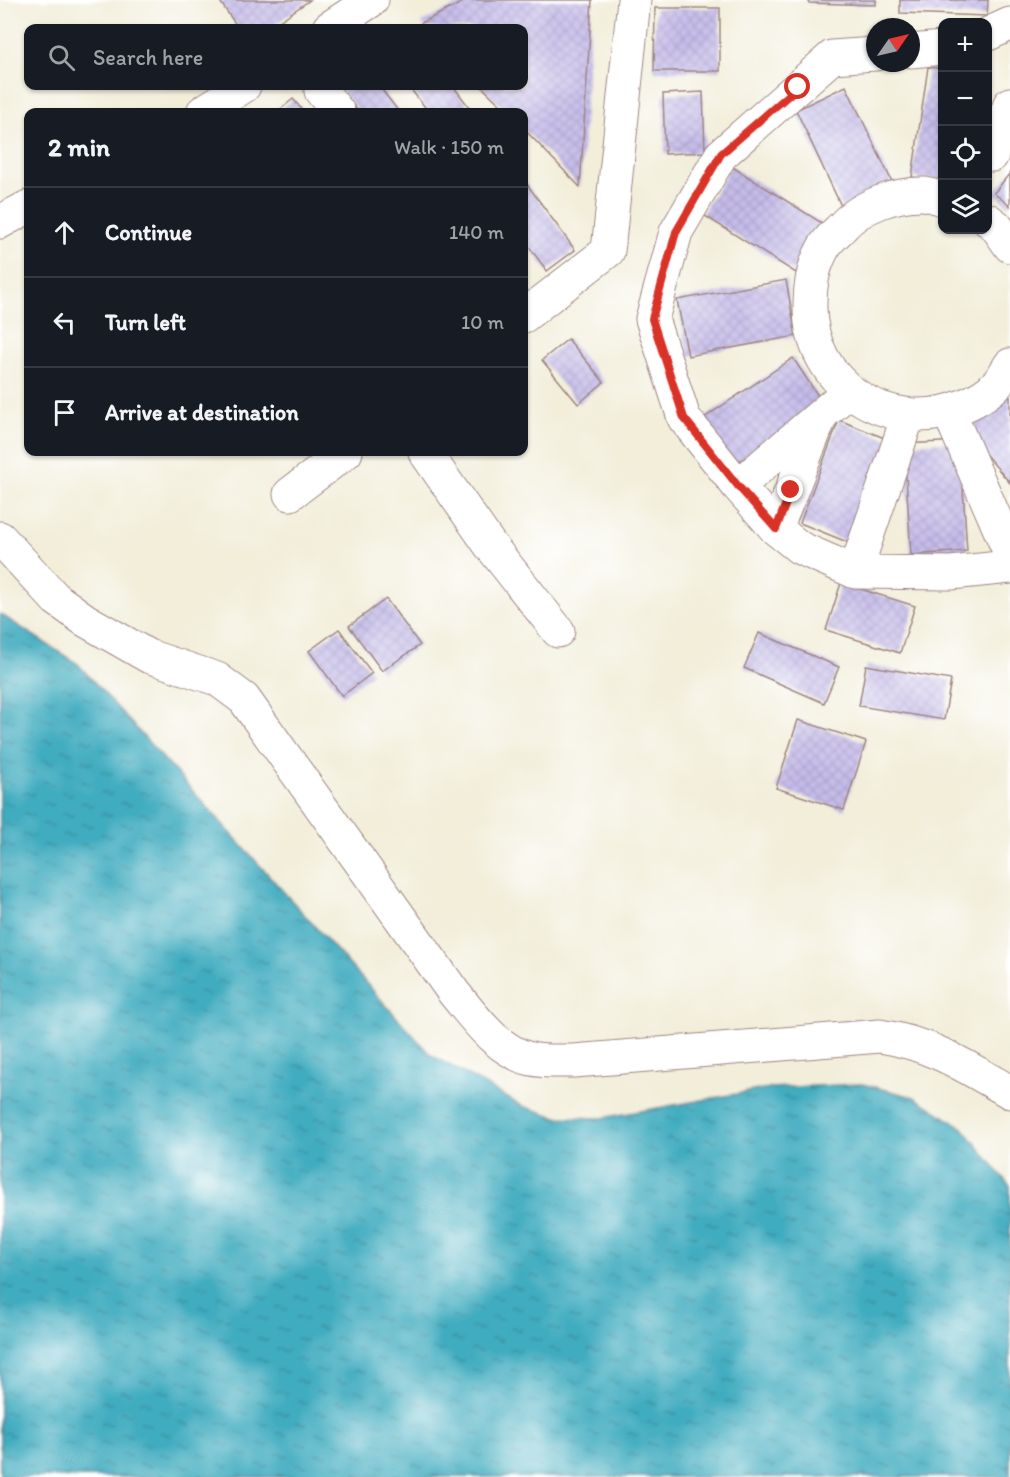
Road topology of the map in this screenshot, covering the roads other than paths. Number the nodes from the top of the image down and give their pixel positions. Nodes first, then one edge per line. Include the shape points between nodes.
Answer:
1 (372, 0) edge
2 (634, 0) edge
3 (335, 24) edge
4 (1010, 24) edge
5 (992, 32) edge
6 (938, 48) edge
7 (992, 49) edge
8 (920, 50) edge
9 (1010, 51) edge
10 (866, 55) edge
11 (238, 90) edge
12 (1010, 104) edge
13 (209, 108) edge
14 (996, 150) edge
15 (938, 198) edge
16 (24, 209) edge
17 (0, 222) edge
18 (992, 223) edge
19 (1010, 246) edge
20 (528, 313) edge
21 (1006, 381) edge
22 (849, 391) junction
23 (949, 412) junction
24 (821, 413) junction
25 (908, 416) junction
26 (341, 456) edge
27 (428, 456) edge
28 (738, 486) junction
29 (290, 495) dead end
30 (776, 529) junction
31 (0, 538) edge
32 (1010, 553) edge
33 (1010, 567) edge
34 (855, 572) junction
35 (558, 631) dead end
36 (1010, 1092) edge

1 - 3 street
2 - 20 street via 608,251
4 - 5 street
6 - 8 street
7 - 9 street
10 - 28 street via 832,57 721,154 676,232 652,319 684,418
11 - 13 street
12 - 14 street
15 - 22 street via 925,194 886,199 850,217 824,247 810,284 809,324 823,361
16 - 17 street
18 - 19 street
21 - 23 street
22 - 24 street
22 - 25 street via 877,408
23 - 25 street
23 - 32 street
24 - 28 street
24 - 30 street
25 - 34 street
26 - 29 street
27 - 35 street
28 - 30 street
30 - 34 street via 800,548
31 - 36 street via 56,598 85,620 148,656 217,679 244,699 454,993 510,1052 532,1060 573,1061 880,1036 906,1040 950,1056
33 - 34 street via 951,573

